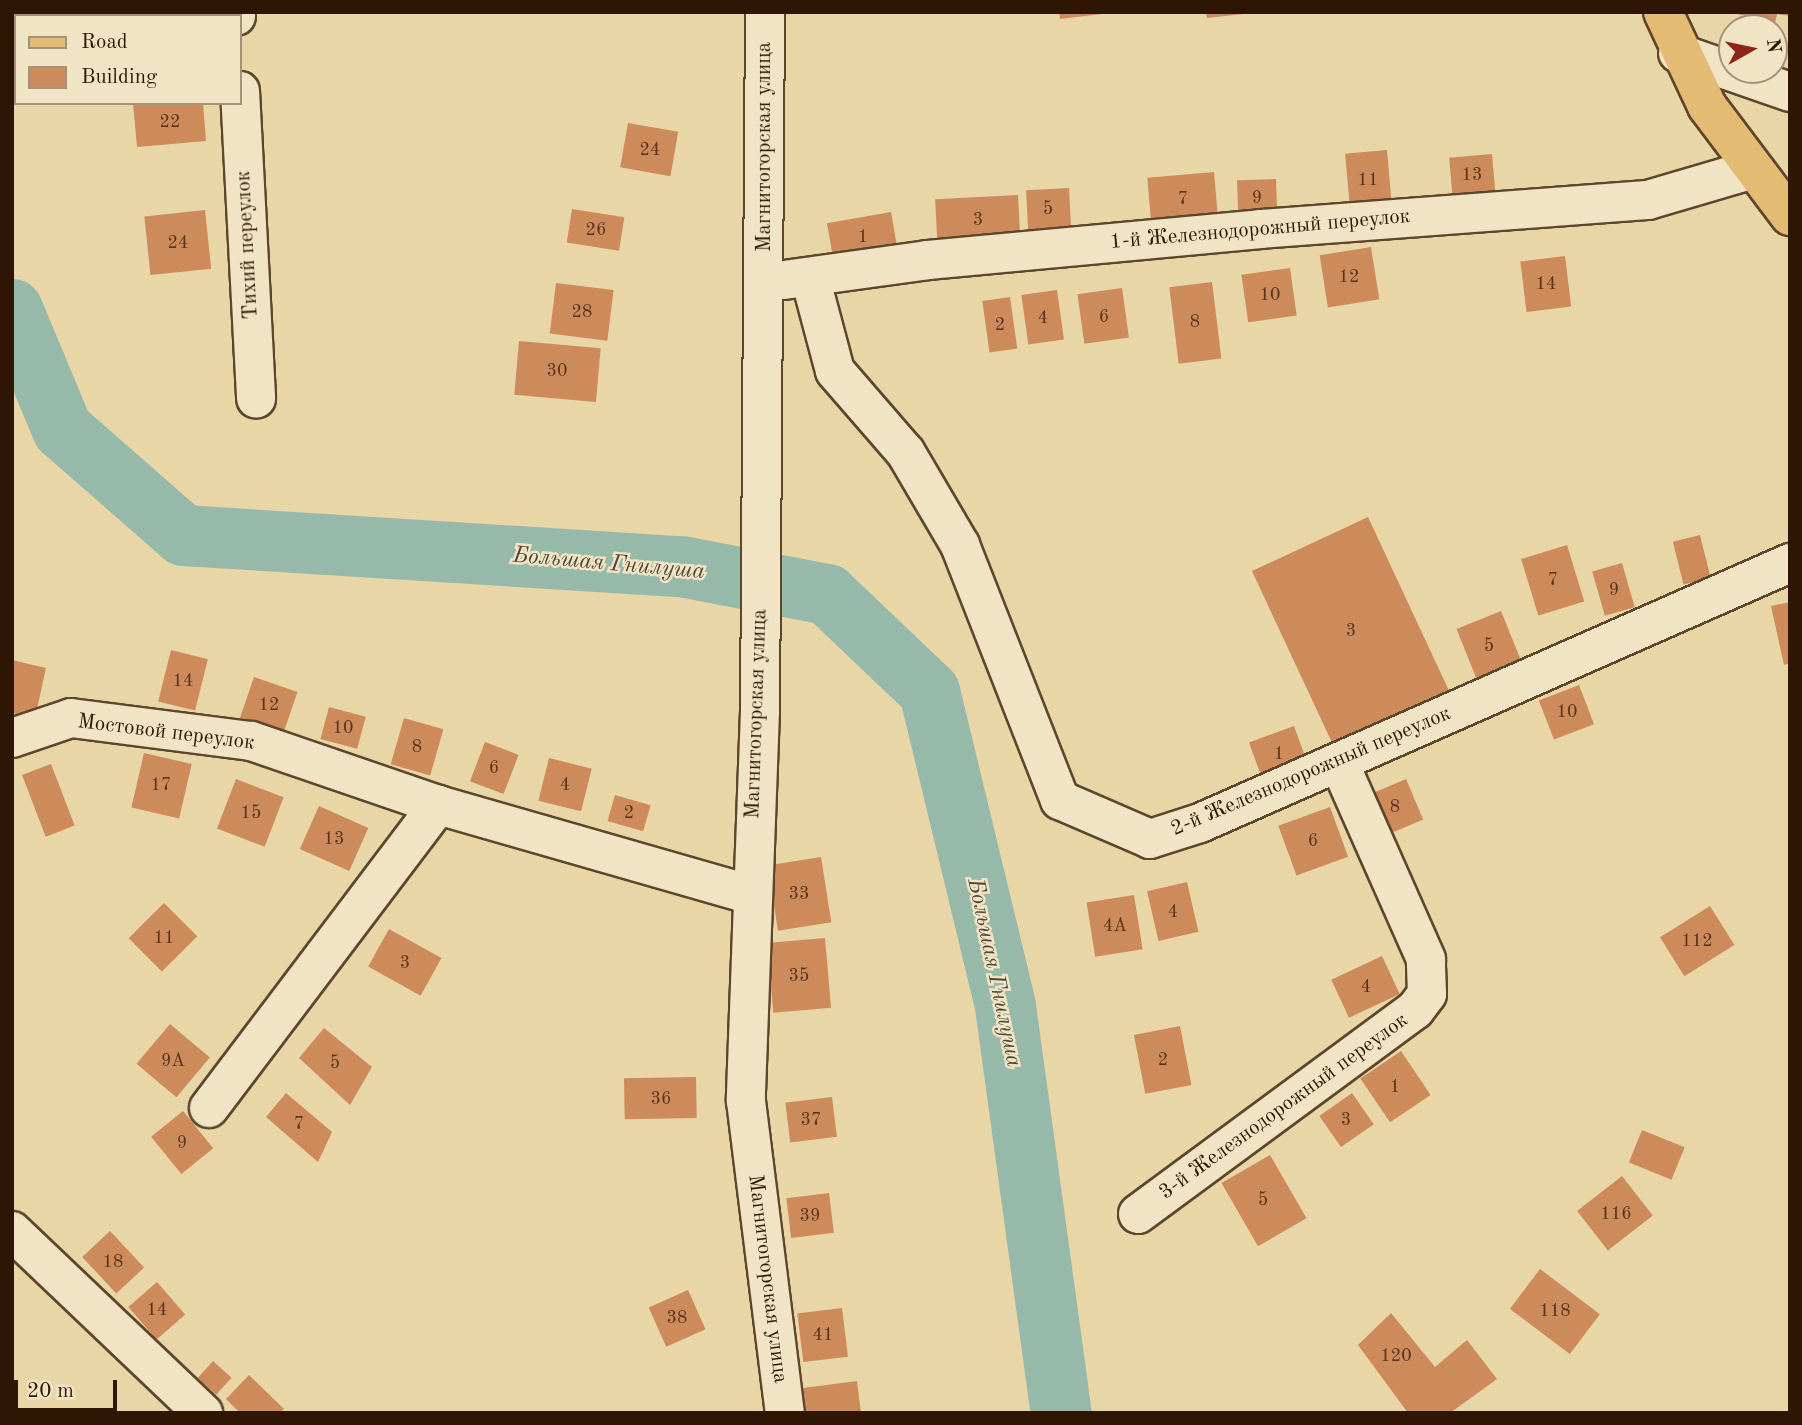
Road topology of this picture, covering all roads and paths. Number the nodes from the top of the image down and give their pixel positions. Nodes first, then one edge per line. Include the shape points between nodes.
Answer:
1 (765, 12) edge
2 (1663, 12) edge
3 (1678, 53) junction
4 (1790, 92) edge
5 (241, 105) edge
6 (1753, 169) junction
7 (1790, 216) edge
8 (810, 277) junction
9 (765, 283) junction
10 (256, 399) dead end
11 (1790, 563) edge
12 (12, 738) edge
13 (1339, 763) junction
14 (438, 805) junction
15 (749, 894) junction
16 (209, 1108) dead end
17 (1138, 1214) dead end
18 (12, 1231) edge
19 (203, 1413) edge
20 (785, 1413) edge

1 - 9 street, Магнитогорская улица
2 - 3 main road
3 - 4 street
3 - 6 main road
5 - 10 street, Тихий переулок
6 - 7 main road
6 - 8 street, 1-й Железнодорожный переулок via 1648,201 1261,229
8 - 9 street, 1-й Железнодорожный переулок
8 - 13 street, 2-й Железнодорожный переулок via 835,371 906,453 960,545 1060,800 1150,839
9 - 15 street, Магнитогорская улица via 760,711
11 - 13 street, 2-й Железнодорожный переулок
12 - 14 street, Мостовой переулок via 71,718 251,741
13 - 17 street, 3-й Железнодорожный переулок via 1426,959 1427,994 1415,1010
14 - 15 street, Мостовой переулок
14 - 16 street
15 - 20 street, Магнитогорская улица via 746,1101
18 - 19 street

